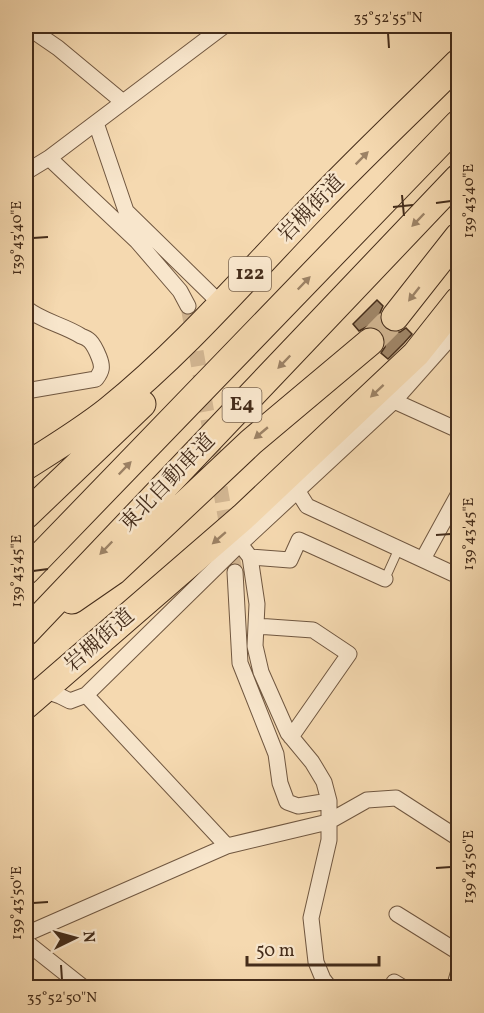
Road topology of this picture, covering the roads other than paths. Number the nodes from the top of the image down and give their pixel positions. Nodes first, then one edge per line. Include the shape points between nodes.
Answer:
1 (26, 26) edge
2 (224, 26) edge
3 (459, 63) edge
4 (123, 102) junction
5 (96, 123) junction
6 (459, 124) edge
7 (49, 158) junction
8 (26, 172) edge
9 (459, 178) edge
10 (459, 237) edge
11 (459, 301) edge
12 (222, 305) junction
13 (188, 306) tunnel mouth
14 (26, 308) edge
15 (395, 318) tunnel mouth
16 (459, 329) edge
17 (370, 342) tunnel mouth
18 (178, 349) junction
19 (26, 391) edge
20 (394, 401) junction
21 (459, 430) edge
22 (26, 466) edge
23 (297, 490) junction
24 (459, 495) edge
25 (26, 515) edge
26 (240, 544) junction
27 (399, 548) junction
28 (250, 557) junction
29 (423, 559) junction
30 (26, 571) edge
31 (236, 572) tunnel mouth
32 (459, 576) edge
33 (385, 579) joint
34 (256, 626) junction
35 (26, 632) edge
36 (86, 695) junction
37 (34, 698) edge
38 (291, 737) junction
39 (329, 801) junction
40 (328, 822) junction
41 (459, 838) edge
42 (227, 846) junction
43 (398, 914) dead end
44 (26, 934) edge
45 (26, 942) edge
46 (459, 952) edge
47 (459, 974) edge
48 (84, 987) edge
49 (330, 987) edge
50 (454, 987) edge

1 - 4 street
2 - 4 street
12 -> 3 highway, 岩槻街道 / 122 via 320,200
4 - 5 street
5 - 7 street
5 - 12 street via 126,211
30 -> 6 highway, 東北自動車道 / E4
7 - 8 street
7 - 13 street via 137,241
9 -> 35 highway, 東北自動車道 / E4
10 -> 15 highway
11 -> 37 highway, 岩槻街道 via 416,354 260,501
12 - 18 highway, 岩槻街道 / 122
14 - 19 street via 90,341 102,366 96,379
16 - 20 street
17 -> 35 highway via 251,442 114,572
18 - 22 highway, 岩槻街道 / 122 via 108,411
18 - 25 highway via 163,384
20 - 21 street
20 - 23 street
23 - 26 street
23 - 27 street via 307,506
24 - 29 street
26 - 28 street
26 - 36 street
27 - 29 street
27 - 33 lane
28 - 33 street via 290,560 299,540
28 - 34 street
29 - 32 street
31 - 39 street via 240,663 276,754 287,802 298,806
34 - 38 street via 255,646 261,672
34 - 38 street via 313,630 349,654
36 - 37 street via 70,701 60,696
36 - 42 street
38 - 39 street via 324,782
39 - 40 street
40 - 41 street via 367,800 396,798
40 - 42 street
40 - 49 street via 329,840 311,918 316,962
42 - 44 street
43 - 46 street
45 - 48 street
47 - 50 street

